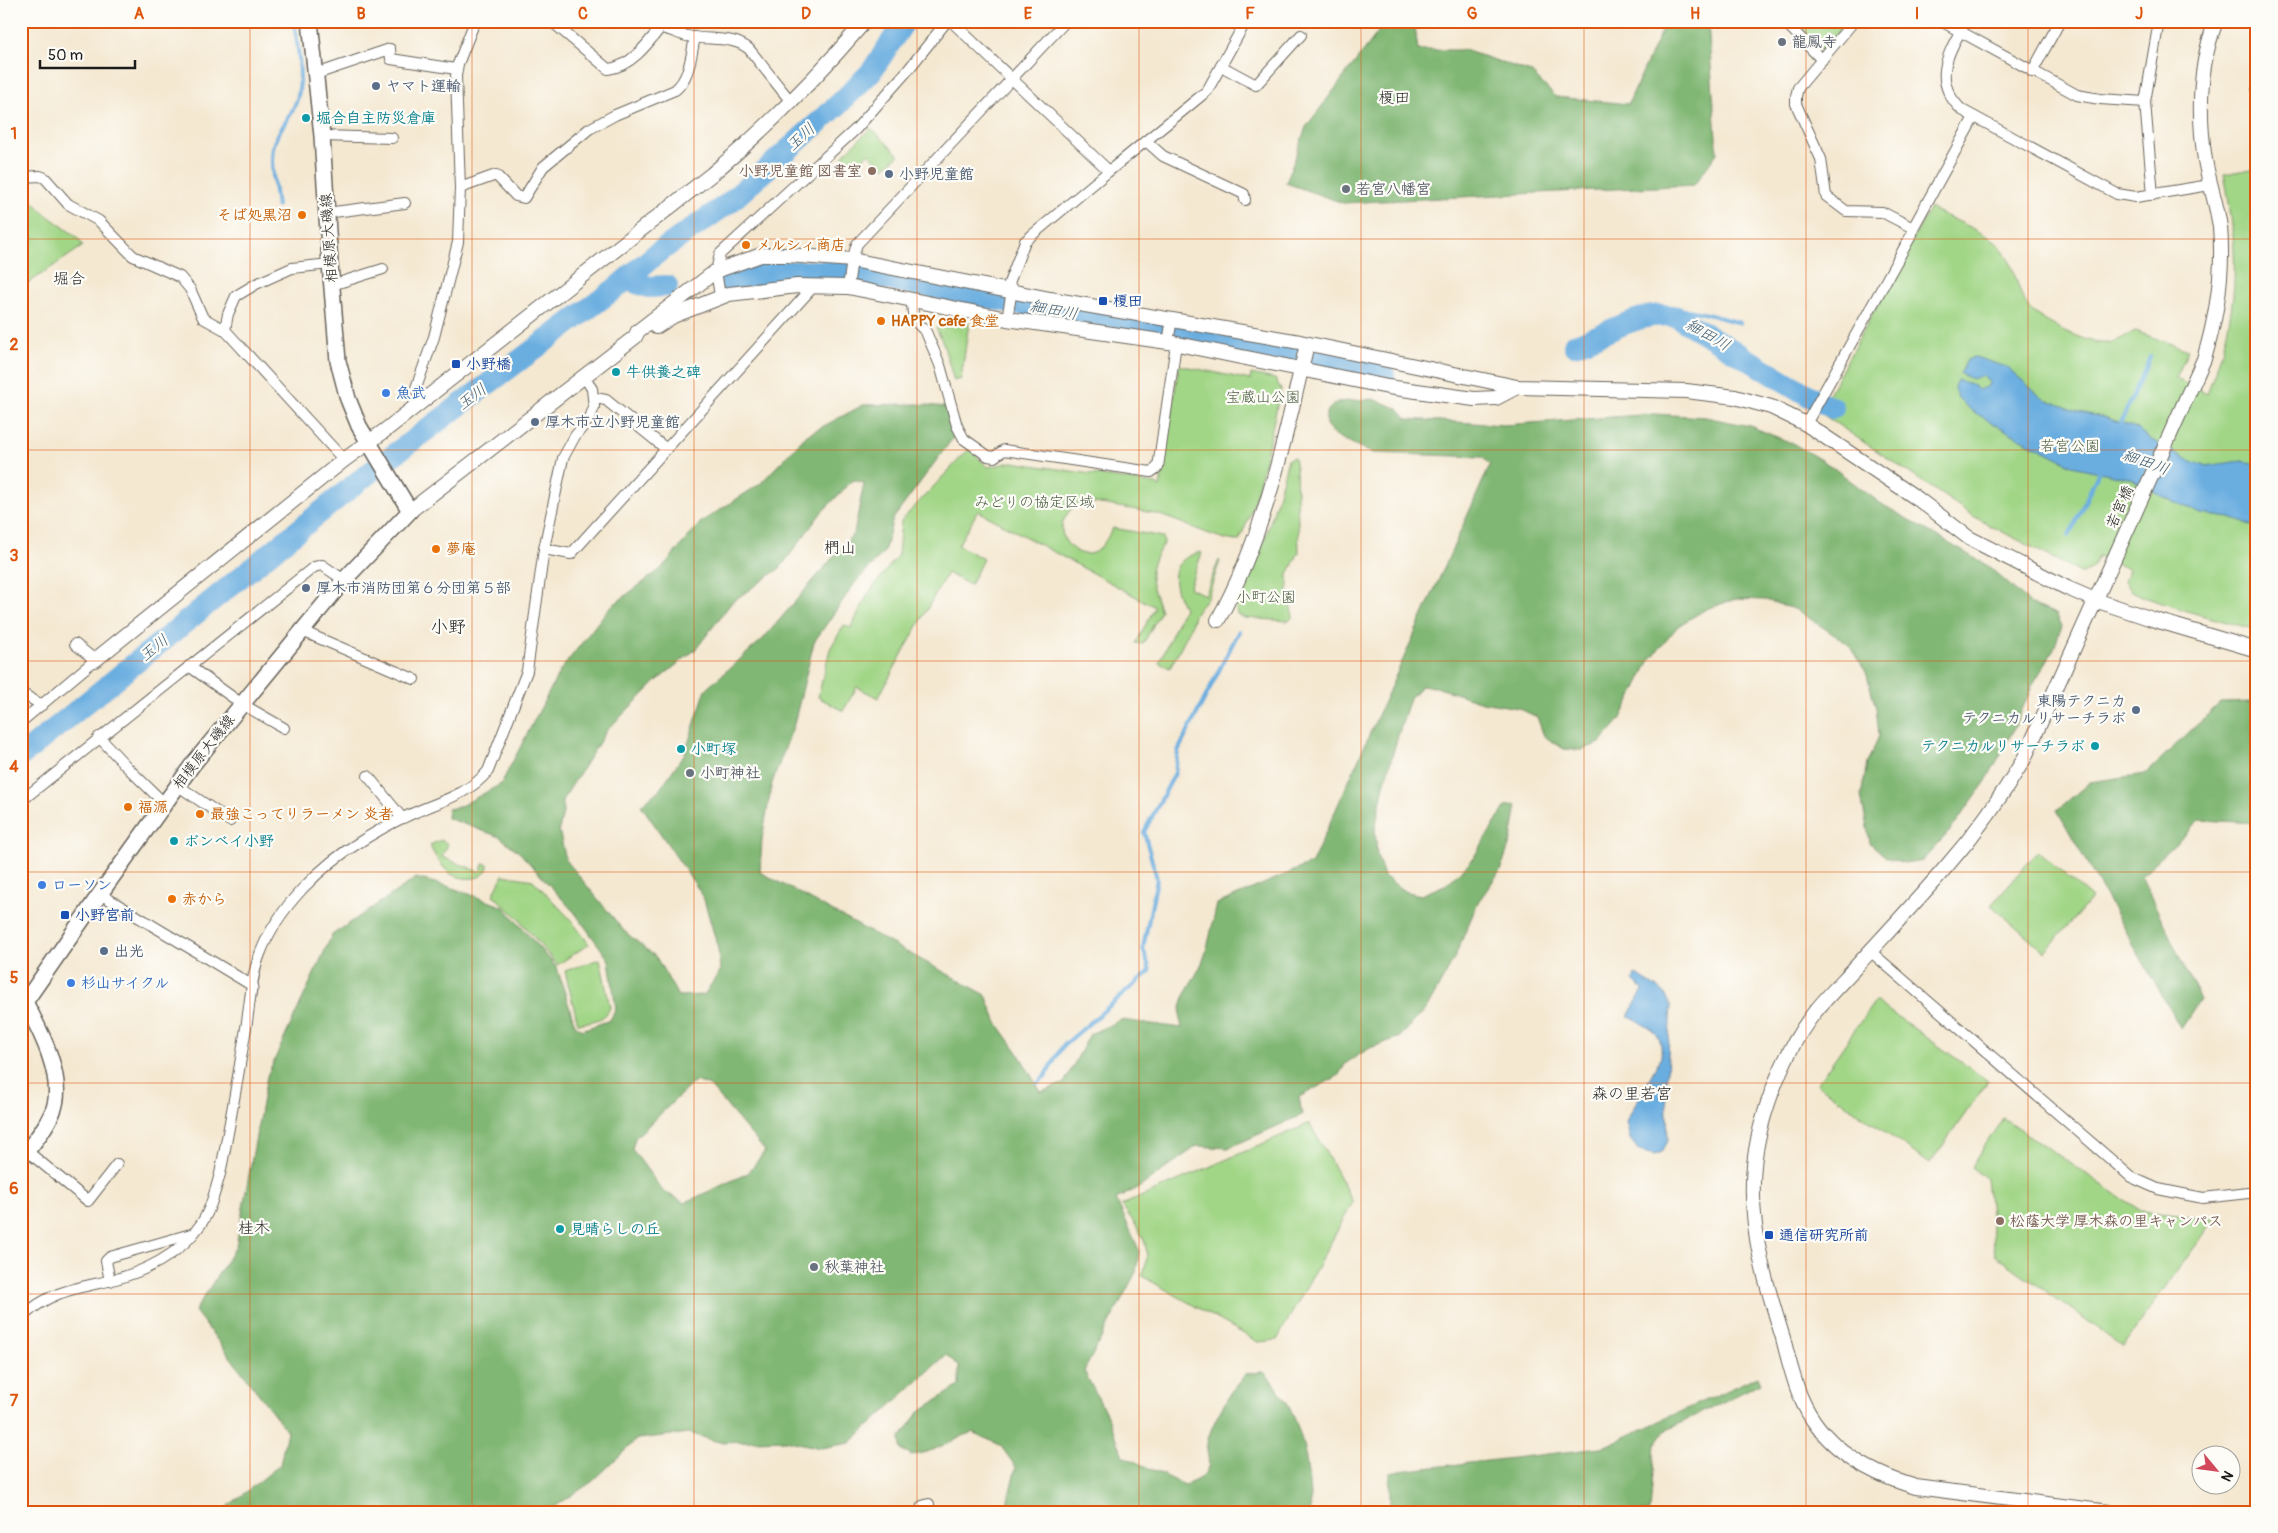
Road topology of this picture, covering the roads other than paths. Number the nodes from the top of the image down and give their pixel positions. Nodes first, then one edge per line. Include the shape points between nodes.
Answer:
1 (310, 21) edge
2 (475, 21) edge
3 (551, 21) edge
4 (866, 21) edge
5 (947, 21) edge
6 (951, 21) edge
7 (1066, 21) edge
8 (1246, 21) edge
9 (1784, 21) edge
10 (1854, 21) edge
11 (1940, 21) edge
12 (1966, 21) edge
13 (2060, 21) edge
14 (2159, 21) edge
15 (2216, 21) edge
16 (659, 25) edge
17 (1960, 32) junction
18 (1301, 35) dead end
19 (695, 37) junction
20 (1822, 60) junction
21 (1222, 66) junction
22 (456, 69) junction
23 (2032, 72) junction
24 (316, 74) junction
25 (1013, 78) junction
26 (2257, 90) edge
27 (2257, 98) edge
28 (2145, 102) junction
29 (792, 103) junction
30 (1974, 117) junction
31 (322, 136) junction
32 (392, 138) dead end
33 (1146, 142) junction
34 (1109, 171) junction
35 (21, 178) edge
36 (2210, 185) junction
37 (460, 188) junction
38 (2153, 195) junction
39 (1245, 200) dead end
40 (405, 203) dead end
41 (326, 213) junction
42 (1913, 228) junction
43 (851, 263) junction
44 (330, 264) junction
45 (383, 269) dead end
46 (716, 273) junction
47 (848, 284) junction
48 (332, 285) junction
49 (814, 286) junction
50 (719, 293) junction
51 (1011, 294) junction
52 (911, 298) junction
53 (1008, 315) junction
54 (1172, 322) junction
55 (225, 330) junction
56 (635, 336) junction
57 (1171, 341) junction
58 (1304, 356) junction
59 (584, 376) junction
60 (1517, 387) junction
61 (595, 398) junction
62 (421, 401) junction
63 (1806, 424) junction
64 (370, 445) junction
65 (665, 448) junction
66 (344, 460) junction
67 (406, 505) junction
68 (544, 549) junction
69 (344, 580) junction
70 (2095, 600) junction
71 (1218, 620) dead end
72 (302, 631) junction
73 (75, 644) dead end
74 (2257, 650) edge
75 (95, 660) junction
76 (189, 666) junction
77 (414, 679) dead end
78 (21, 693) edge
79 (242, 704) junction
80 (42, 705) junction
81 (21, 722) edge
82 (284, 728) dead end
83 (99, 737) junction
84 (368, 776) dead end
85 (178, 785) junction
86 (21, 801) edge
87 (164, 803) junction
88 (402, 818) junction
89 (230, 820) dead end
90 (100, 894) junction
91 (1870, 951) junction
92 (253, 986) junction
93 (22, 1002) edge
94 (24, 1155) edge
95 (117, 1164) dead end
96 (2257, 1192) edge
97 (192, 1233) junction
98 (110, 1281) junction
99 (21, 1318) edge
100 (929, 1504) dead end
101 (920, 1512) edge
102 (2109, 1512) edge

1 - 24 main road, 相模原大磯線
2 - 22 street
3 - 16 street via 608,69 617,68 644,49
4 - 29 street
5 - 46 street via 856,129 720,254
6 - 25 street
7 - 25 street
8 - 21 street
9 - 20 street
10 - 20 street
11 - 17 street
12 - 17 street
13 - 23 street
14 - 28 street
15 - 36 street, 若宮橋 via 2204,64 2201,102
16 - 19 street
17 - 23 street
17 - 30 street via 1948,54 1945,81 1955,104
18 - 21 street via 1256,85
19 - 29 street via 741,43
19 - 37 street via 682,85 589,129 542,167 524,198 516,196 496,175
20 - 42 street via 1798,88 1796,104 1821,159 1826,196 1846,211 1882,212
21 - 33 street via 1207,91
22 - 24 street via 391,60 390,48
22 - 37 street
23 - 28 street via 2077,95
24 - 31 main road, 相模原大磯線
25 - 34 street
25 - 43 street via 857,244
26 - 27 street
28 - 38 street
29 - 62 street via 712,174
30 - 38 street via 2105,189 2136,197
30 - 42 street
31 - 32 street
31 - 41 main road, 相模原大磯線
33 - 34 street
33 - 39 street via 1164,156 1244,194
34 - 51 street via 1025,241 1009,284
35 - 55 street via 45,178 68,204 99,221 133,256 180,277 190,289 204,318
36 - 38 street
36 - 70 street, 若宮橋 via 2220,225 2220,286 2210,340 2195,381
37 - 62 street via 458,242 439,318 416,388
40 - 41 street
41 - 44 main road, 相模原大磯線
42 - 63 street
43 - 46 street via 762,255
43 - 47 street
43 - 51 street
44 - 48 main road, 相模原大磯線
44 - 55 street via 292,268 236,296
45 - 48 street
46 - 50 street
46 - 56 street
47 - 49 street
47 - 52 street
48 - 64 main road, 相模原大磯線 via 338,360 348,399
49 - 50 street
49 - 65 street
50 - 56 street via 643,335
51 - 53 street
51 - 54 street
52 - 53 street
52 - 57 street via 914,320 926,332 940,365 957,426 964,439 994,457 1004,450 1150,472 1158,467
53 - 57 street
54 - 57 street
54 - 58 street
55 - 66 street
56 - 59 street
57 - 58 street
58 - 60 street
58 - 60 street via 1388,388 1474,399 1496,398
58 - 71 street via 1284,440 1249,556
59 - 61 street
59 - 67 street
60 - 63 street via 1686,391 1771,407
61 - 65 street via 606,400
61 - 68 street via 590,418 563,458
62 - 64 street
63 - 70 street via 1918,499 1969,538
64 - 66 street
64 - 67 main road
65 - 68 street via 571,554
66 - 75 street
67 - 69 main road, 相模原大磯線
68 - 88 street via 527,671 488,771 467,791
69 - 72 main road, 相模原大磯線
69 - 76 street via 322,566 314,567
70 - 74 street
70 - 91 street, 若宮橋 via 2032,742 2003,794 1946,867
72 - 77 street
72 - 79 main road, 相模原大磯線
73 - 75 street
75 - 80 street
76 - 79 street
76 - 83 street
78 - 80 street
79 - 82 street
79 - 85 main road, 相模原大磯線
80 - 81 street
83 - 86 street
83 - 87 street
84 - 88 street
85 - 87 main road, 相模原大磯線
85 - 89 street
87 - 90 main road, 相模原大磯線
88 - 92 street via 339,856 307,885 273,927 260,955
90 - 92 street
90 - 93 main road, 相模原大磯線
91 - 96 street via 2131,1177 2158,1190 2202,1198
91 - 102 street, 若宮橋 via 1814,1013 1791,1050 1756,1147 1753,1204 1762,1266 1801,1398 1821,1430 1842,1452 1886,1478 1916,1487
92 - 97 street via 220,1174 211,1204
93 - 94 main road, 相模原大磯線 via 43,1036 56,1098 48,1121
94 - 95 street via 88,1200
97 - 98 street via 149,1268
97 - 98 street via 110,1257 106,1261
98 - 99 street via 69,1289 44,1300
100 - 101 street via 922,1506

